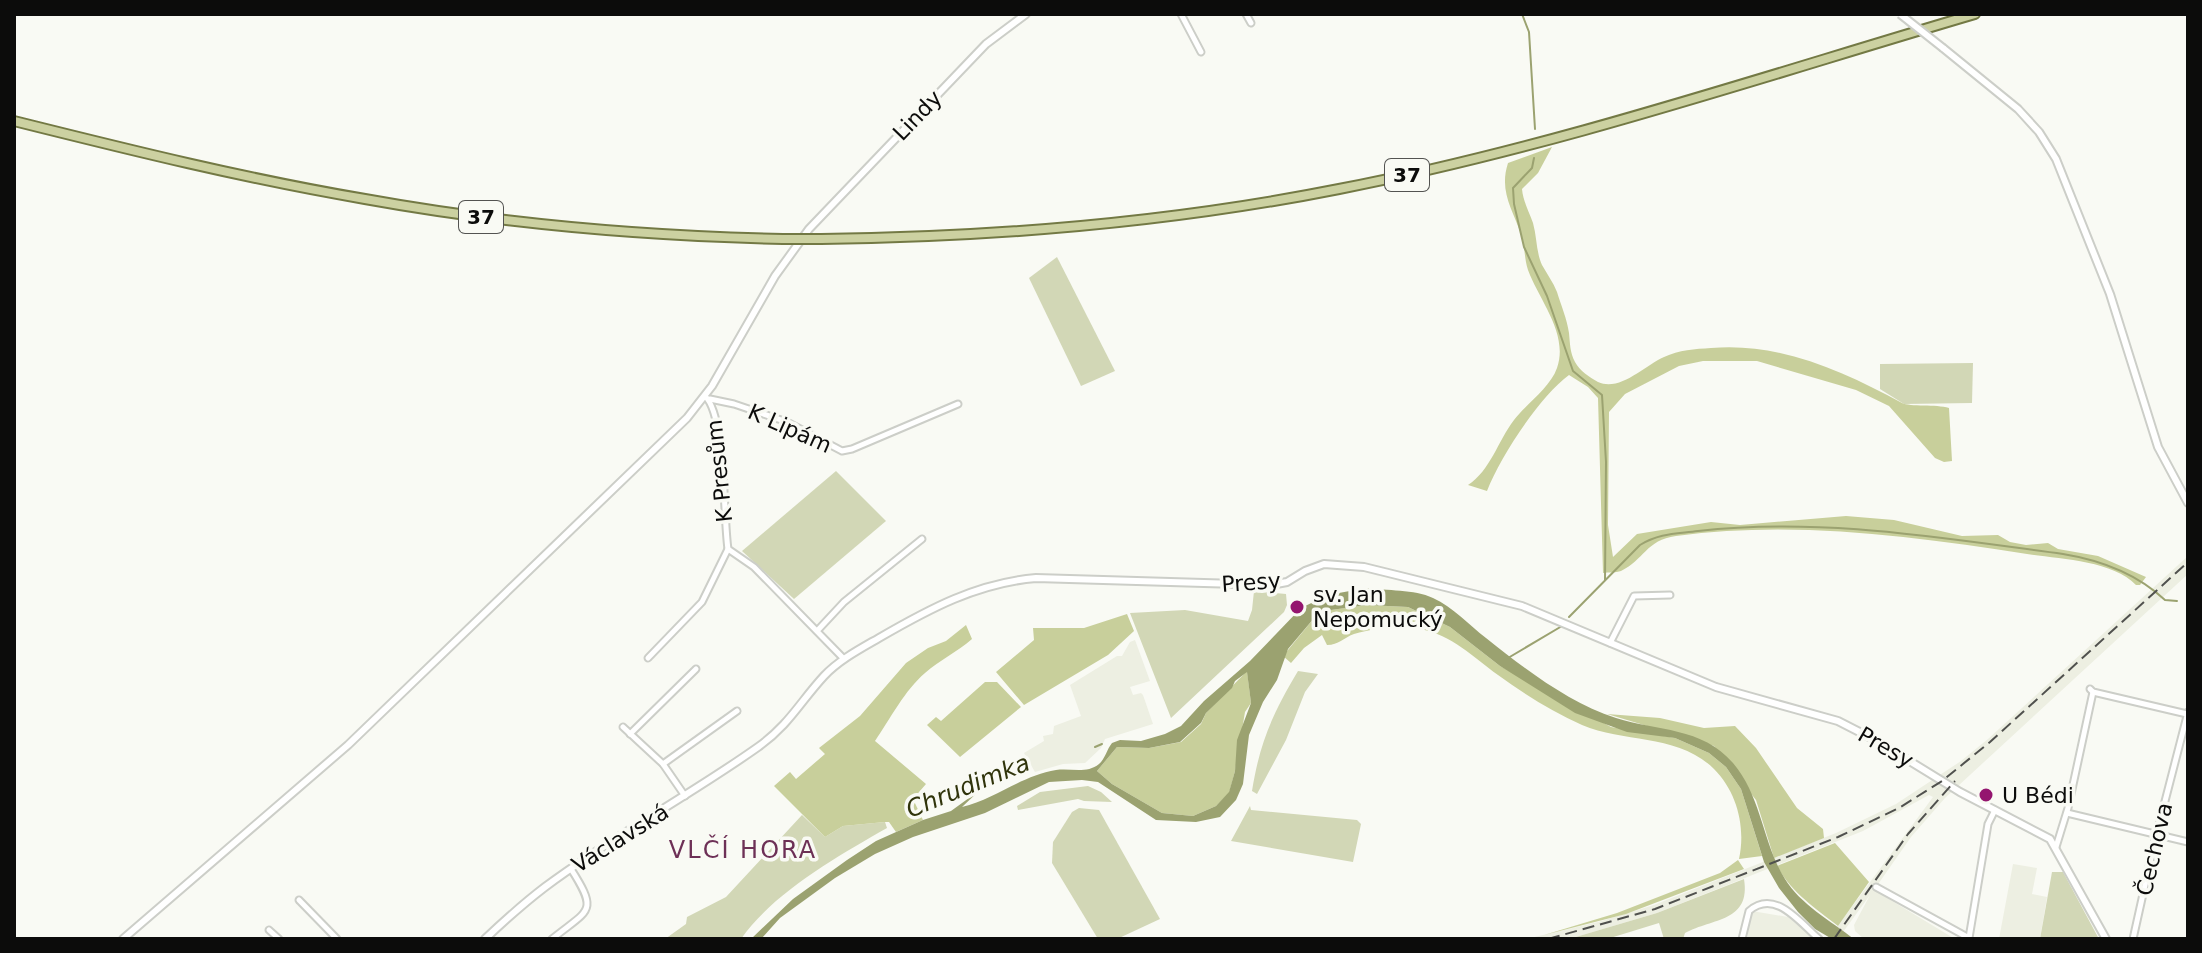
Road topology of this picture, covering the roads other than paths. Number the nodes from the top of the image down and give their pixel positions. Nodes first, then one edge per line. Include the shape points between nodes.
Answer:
1 (1026, 14) edge
2 (1181, 14) edge
3 (1246, 14) edge
4 (1900, 14) edge
5 (1975, 14) edge
6 (1251, 23) dead end
7 (1201, 52) dead end
8 (16, 122) edge
9 (707, 398) junction
10 (958, 404) dead end
11 (2188, 503) edge
12 (922, 539) dead end
13 (728, 549) junction
14 (1670, 595) dead end
15 (817, 631) junction
16 (1610, 643) junction
17 (648, 658) dead end
18 (844, 659) junction
19 (696, 669) dead end
20 (737, 711) dead end
21 (2188, 713) edge
22 (623, 727) dead end
23 (630, 734) junction
24 (762, 744) joint
25 (663, 764) junction
26 (686, 796) junction
27 (1995, 810) junction
28 (2067, 813) junction
29 (2156, 834) junction
30 (2188, 842) edge
31 (2056, 847) junction
32 (571, 869) junction
33 (1876, 887) dead end
34 (299, 900) dead end
35 (269, 930) dead end
36 (1969, 938) edge
37 (123, 939) edge
38 (279, 939) edge
39 (337, 939) edge
40 (485, 939) edge
41 (552, 939) edge
42 (1742, 939) edge
43 (1819, 939) edge
44 (2106, 939) edge
45 (2133, 939) edge

1 - 9 street, Lindy via 993,37 822,214 786,260
2 - 7 street
3 - 6 street
4 - 11 street, bridge via 2018,109 2056,159 2110,294 2158,447
5 - 8 main road, 37, bridge via 1540,142 1339,189 1202,213 992,234 783,239 589,229 413,207 247,176
9 - 10 street, K Lipám via 787,422 842,451
9 - 13 street, K Presům via 718,433
9 - 37 street, Lindy via 348,745
12 - 15 street via 844,602
13 - 15 street, K Presům via 754,567
13 - 17 street, K Presům via 702,602
14 - 16 street via 1634,596
15 - 18 street, K Presům
16 - 18 street, Presy via 1522,606 1336,563 1265,586 1014,581 933,607
16 - 27 street, Presy via 1716,687 1838,721
18 - 24 street, Presy
19 - 23 street
20 - 25 street
21 - 28 street via 2091,691
21 - 29 street, Čechova
22 - 23 street
23 - 25 street
24 - 26 street, Václavská
25 - 26 street
26 - 32 street, Václavská
27 - 31 street, Presy via 2044,835
27 - 36 street via 1988,824
28 - 29 street
28 - 31 street
29 - 30 street
29 - 45 street, Čechova
31 - 44 street
32 - 40 street, Václavská
32 - 41 street via 587,895 587,907
33 - 36 street
34 - 39 street
35 - 38 street
42 - 43 street via 1748,913 1768,902 1781,906

